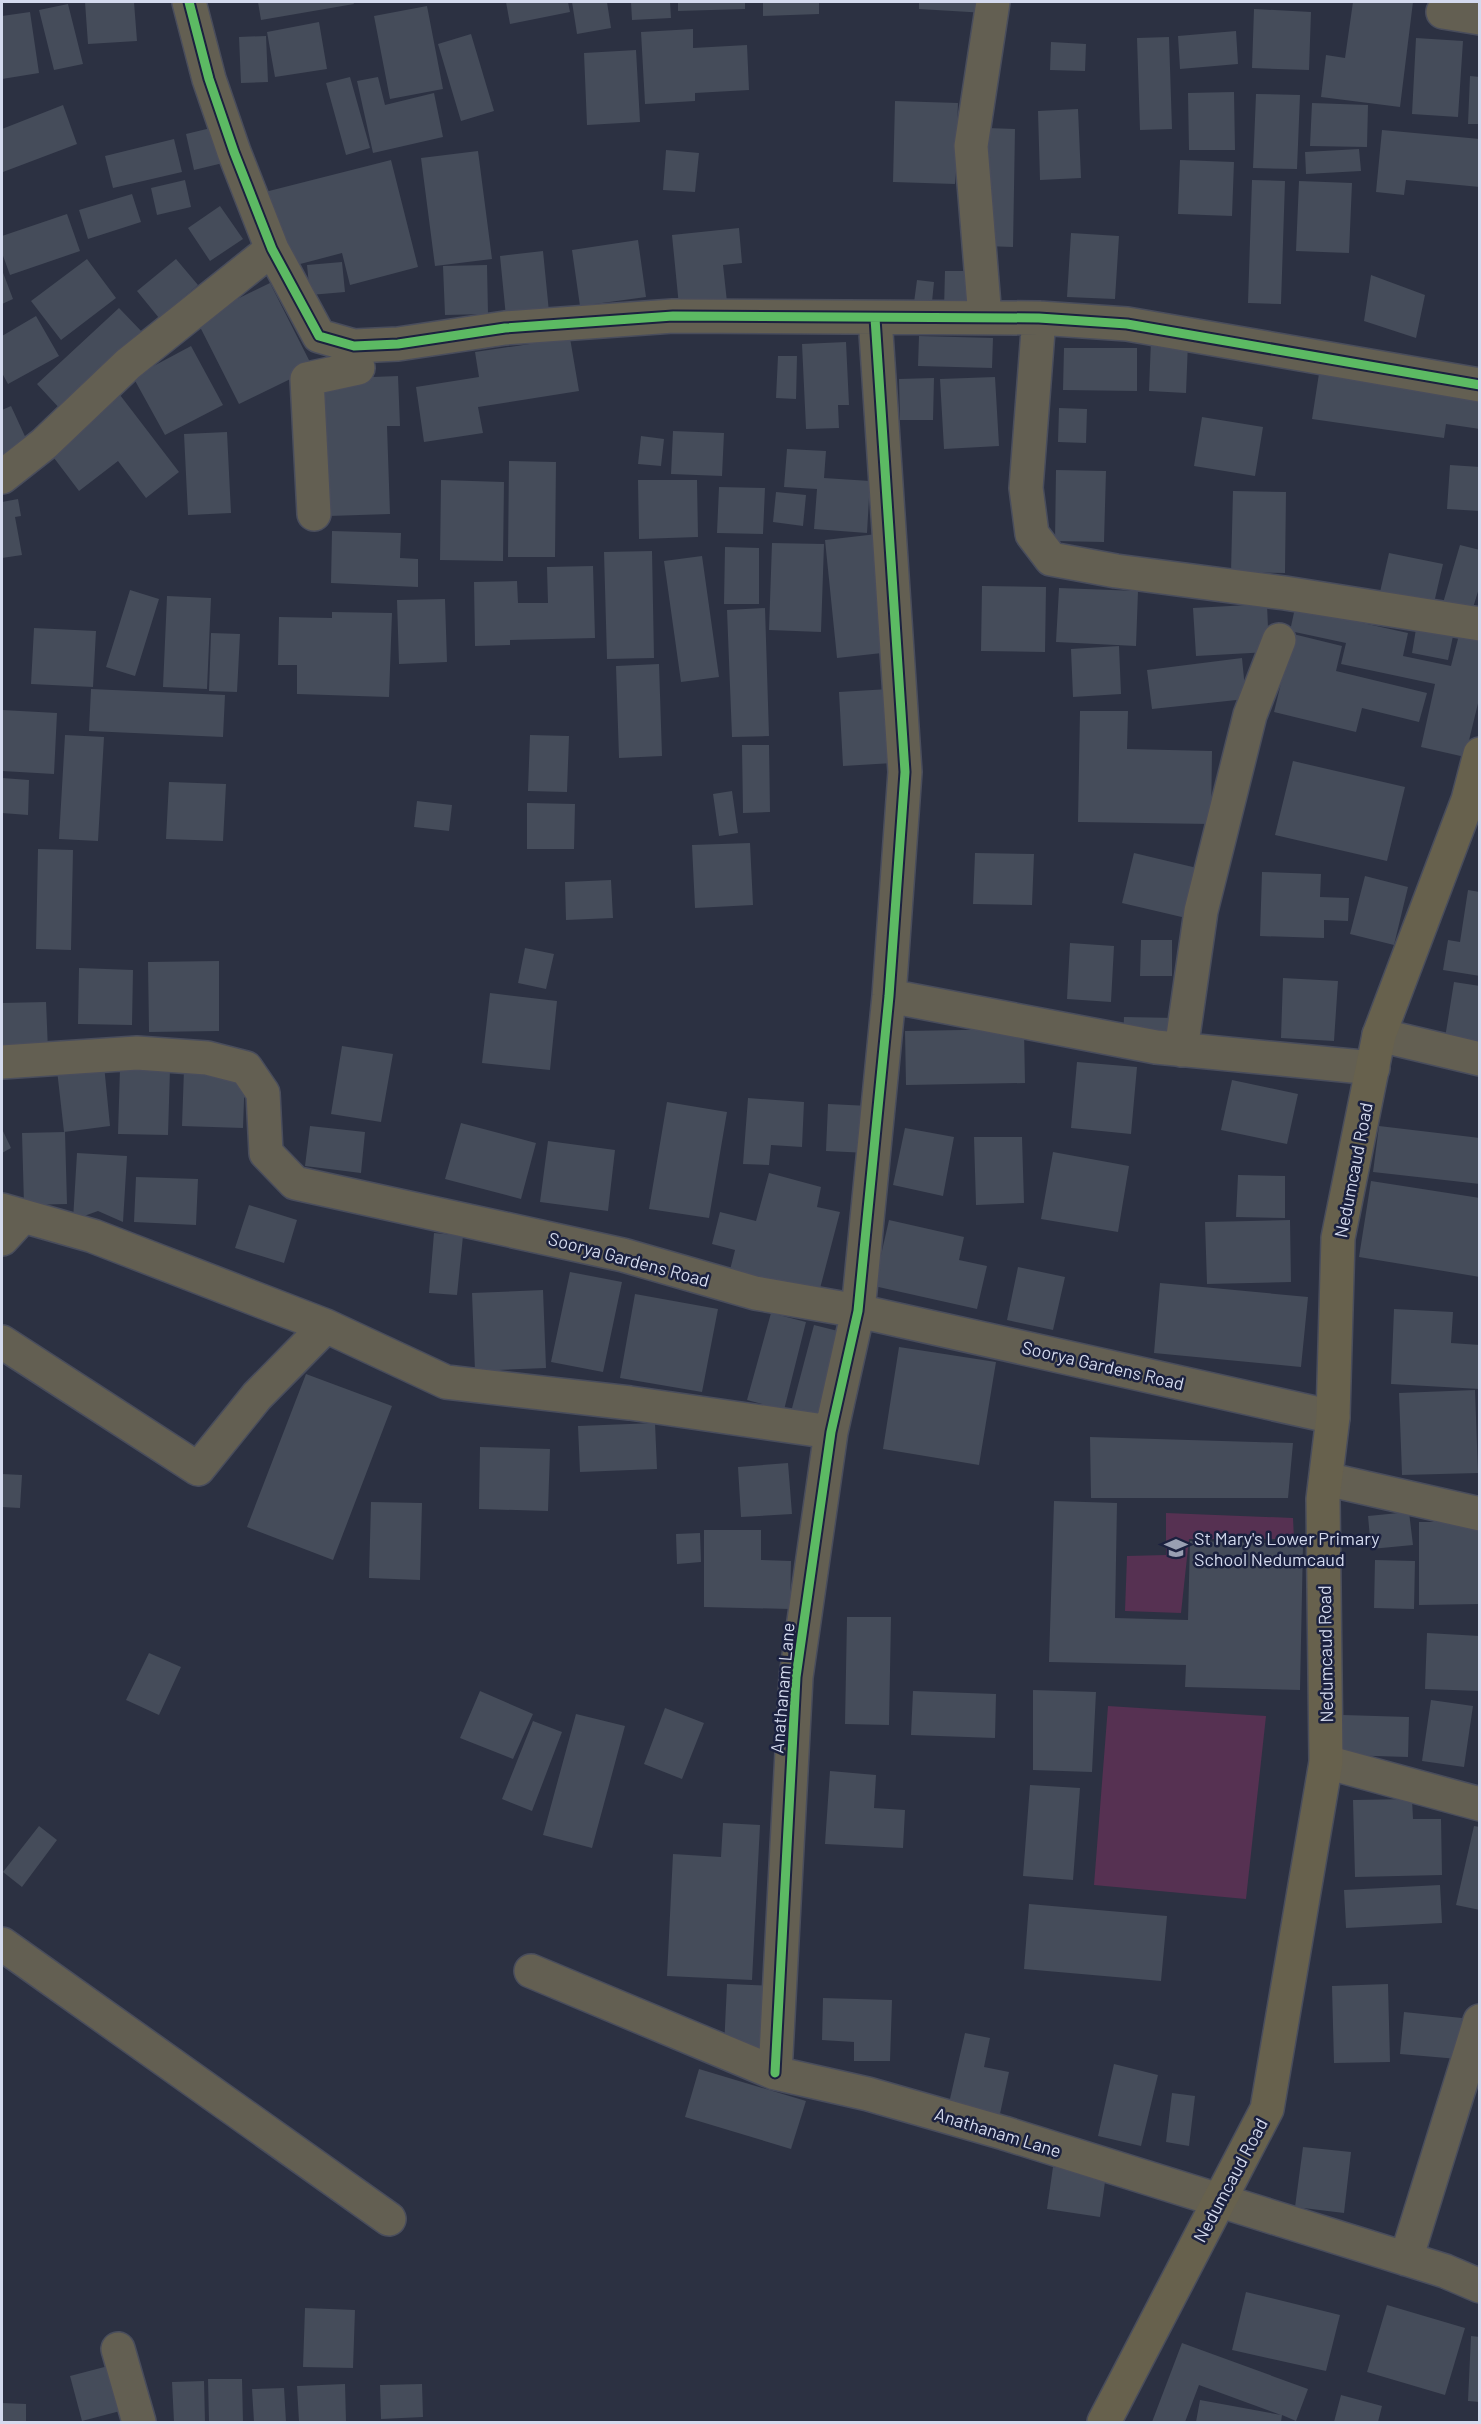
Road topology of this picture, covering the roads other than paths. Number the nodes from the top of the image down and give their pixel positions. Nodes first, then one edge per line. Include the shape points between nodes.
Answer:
1 (189, 2) edge
2 (993, 2) edge
3 (1443, 12) dead end
4 (1479, 18) edge
5 (272, 249) junction
6 (875, 318) junction
7 (985, 318) junction
8 (1039, 318) junction
9 (354, 346) junction
10 (1479, 385) edge
11 (2, 477) edge
12 (314, 514) dead end
13 (1479, 624) edge
14 (1279, 640) dead end
15 (1479, 754) edge
16 (1474, 802) edge
17 (890, 996) junction
18 (1379, 1035) junction
19 (1181, 1050) junction
20 (1479, 1059) edge
21 (2, 1062) edge
22 (1372, 1068) junction
23 (9, 1222) edge
24 (858, 1311) junction
25 (326, 1326) junction
26 (2, 1342) edge
27 (1333, 1417) junction
28 (831, 1432) junction
29 (1326, 1479) junction
30 (1479, 1514) edge
31 (1326, 1762) junction
32 (1479, 1804) edge
33 (2, 1944) edge
34 (531, 1971) dead end
35 (1479, 2021) edge
36 (775, 2073) junction
37 (1219, 2202) junction
38 (389, 2219) dead end
39 (1406, 2259) junction
40 (1479, 2286) edge
41 (118, 2349) dead end
42 (139, 2422) edge
43 (1104, 2422) edge

1 - 5 street via 234,153
2 - 7 street via 971,146
3 - 4 street
5 - 9 street via 319,336
5 - 11 street via 128,364 44,444
6 - 7 street
6 - 9 street via 673,316 505,328 398,344
6 - 17 street, Anathanam Lane via 905,772
7 - 8 street
8 - 10 street via 1127,324
8 - 13 street via 1026,488 1032,534 1051,559
9 - 12 street via 358,368 307,380
14 - 19 street via 1250,715 1201,911
15 - 16 main road, Nedumcaud Road
16 - 18 main road, Nedumcaud Road
17 - 19 street
17 - 24 street, Anathanam Lane
18 - 20 street
18 - 22 main road, Nedumcaud Road
19 - 22 street
21 - 24 street, Soorya Gardens Road via 137,1053 207,1058 246,1068 263,1093 266,1153 295,1183 623,1255 755,1293
22 - 27 main road, Nedumcaud Road via 1338,1238
23 - 25 street via 93,1236
24 - 27 street, Soorya Gardens Road
24 - 28 street, Anathanam Lane
25 - 26 street via 257,1396 198,1469
25 - 28 street via 446,1382
27 - 29 main road, Nedumcaud Road
28 - 36 street, Anathanam Lane via 796,1677
29 - 30 street
29 - 31 main road, Nedumcaud Road
31 - 32 street
31 - 37 main road, Nedumcaud Road via 1268,2109
33 - 38 street
34 - 36 street, Anathanam Lane
35 - 39 street
36 - 37 street, Anathanam Lane via 868,2094 982,2127
37 - 39 street, Anathanam Lane
37 - 43 main road, Nedumcaud Road
39 - 40 street, Anathanam Lane
41 - 42 street

